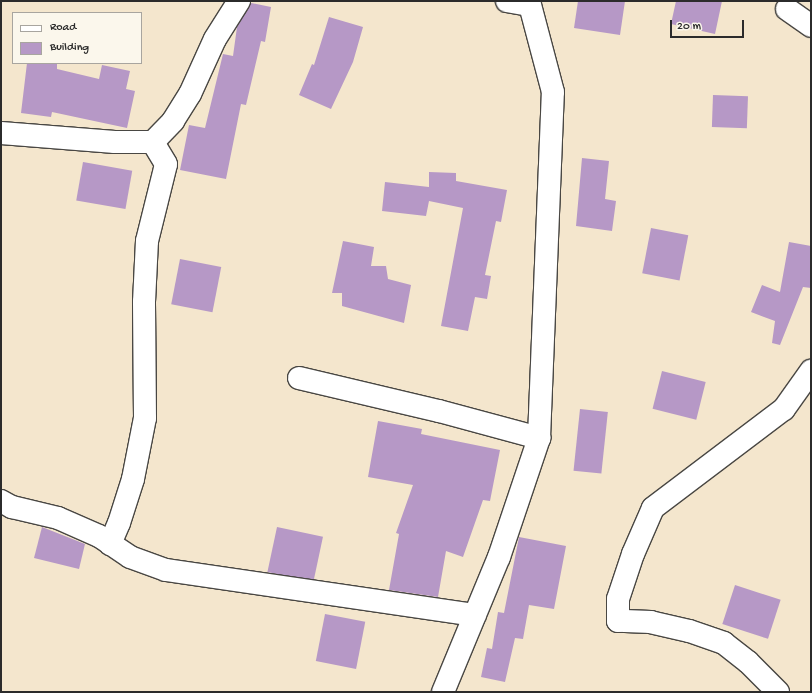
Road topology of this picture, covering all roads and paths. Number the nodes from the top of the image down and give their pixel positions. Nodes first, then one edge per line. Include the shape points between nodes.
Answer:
1 (239, 1) edge
2 (507, 1) edge
3 (529, 3) edge
4 (787, 9) dead end
5 (811, 26) edge
6 (1, 133) edge
7 (153, 142) junction
8 (811, 371) edge
9 (299, 378) dead end
10 (539, 438) junction
11 (1, 501) edge
12 (110, 544) junction
13 (475, 615) junction
14 (443, 692) edge
15 (778, 692) edge

1 - 7 street via 215,39 190,94 173,121
2 - 3 street
3 - 10 street via 553,92
4 - 5 street
6 - 7 street via 115,142
7 - 12 street via 166,164 148,240 144,302 145,418 133,478 120,524
8 - 15 street via 784,409 653,508 633,554 618,599 618,621 651,622 724,643 748,662
9 - 10 street
10 - 13 street via 499,557
11 - 12 street via 12,508 58,518
12 - 13 street via 130,557 166,570
13 - 14 street

